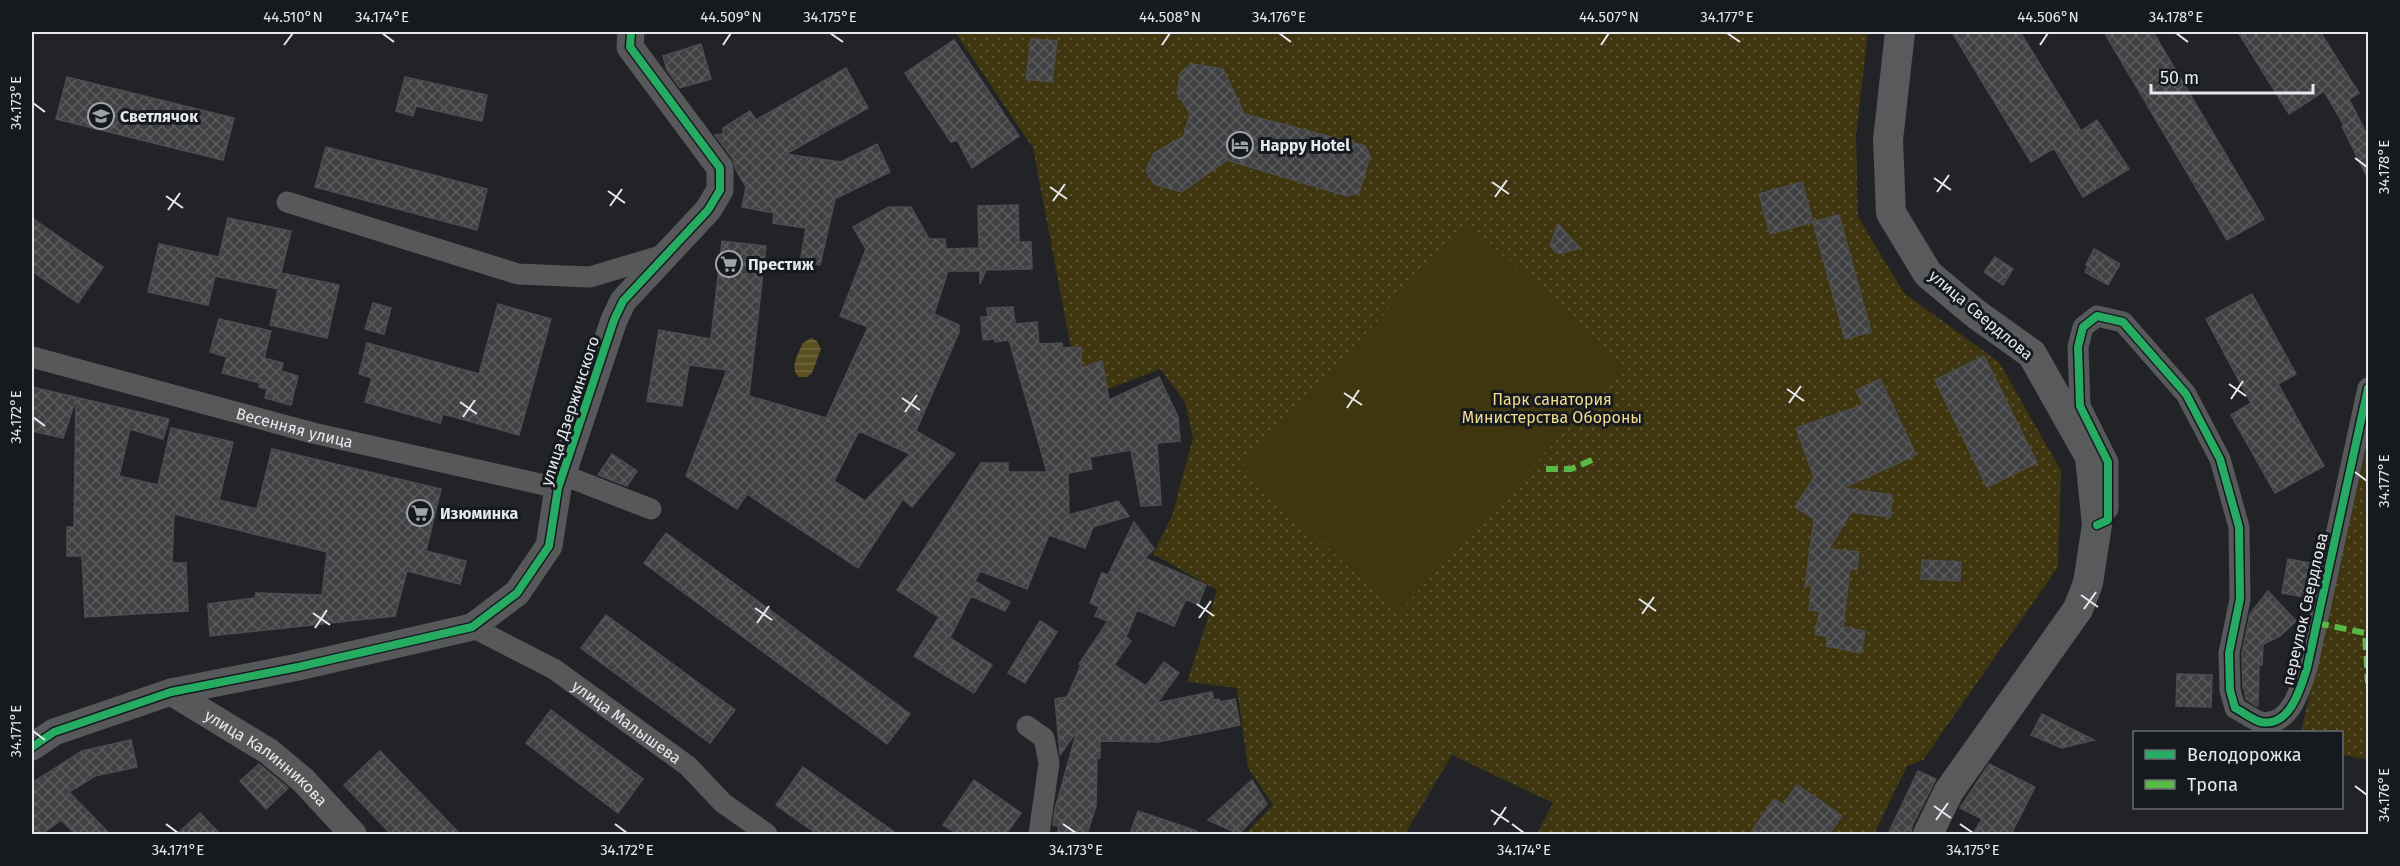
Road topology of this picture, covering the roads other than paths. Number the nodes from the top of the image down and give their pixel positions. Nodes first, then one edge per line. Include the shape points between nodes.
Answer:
1 (1900, 32) edge
2 (631, 39) edge
3 (287, 202) dead end
4 (668, 254) junction
5 (32, 357) edge
6 (2368, 388) edge
7 (560, 482) junction
8 (651, 509) dead end
9 (2097, 525) junction
10 (472, 627) junction
11 (171, 692) junction
12 (1027, 726) dead end
13 (32, 747) edge
14 (353, 834) edge
15 (767, 834) edge
16 (1039, 834) edge
17 (1928, 834) edge

1 - 9 main road, улица Свердлова via 1888,140 1891,213 1928,274 2032,354 2090,457
2 - 4 street, улица Дзержинского via 720,168 720,190 708,210
3 - 4 street via 518,273 590,277
4 - 7 street, улица Дзержинского via 623,301
5 - 7 street, Весенняя улица via 313,433
6 - 9 street, переулок Свердлова via 2307,668 2298,697 2274,721 2261,722 2235,708 2229,690 2229,653 2240,599 2239,527 2220,459 2186,394 2123,322 2097,316 2083,327 2078,347 2080,406 2108,462 2108,520
7 - 8 street, Весенняя улица
7 - 10 street, улица Дзержинского via 549,546 517,594
9 - 17 main road, улица Свердлова via 2088,584 2078,609 1949,791
10 - 11 street, улица Дзержинского
10 - 15 street, улица Малышева via 554,669 688,766 723,803
11 - 13 street, улица Дзержинского via 54,732
11 - 14 street, улица Калинникова via 268,751 303,780
12 - 16 street via 1044,738 1049,763

